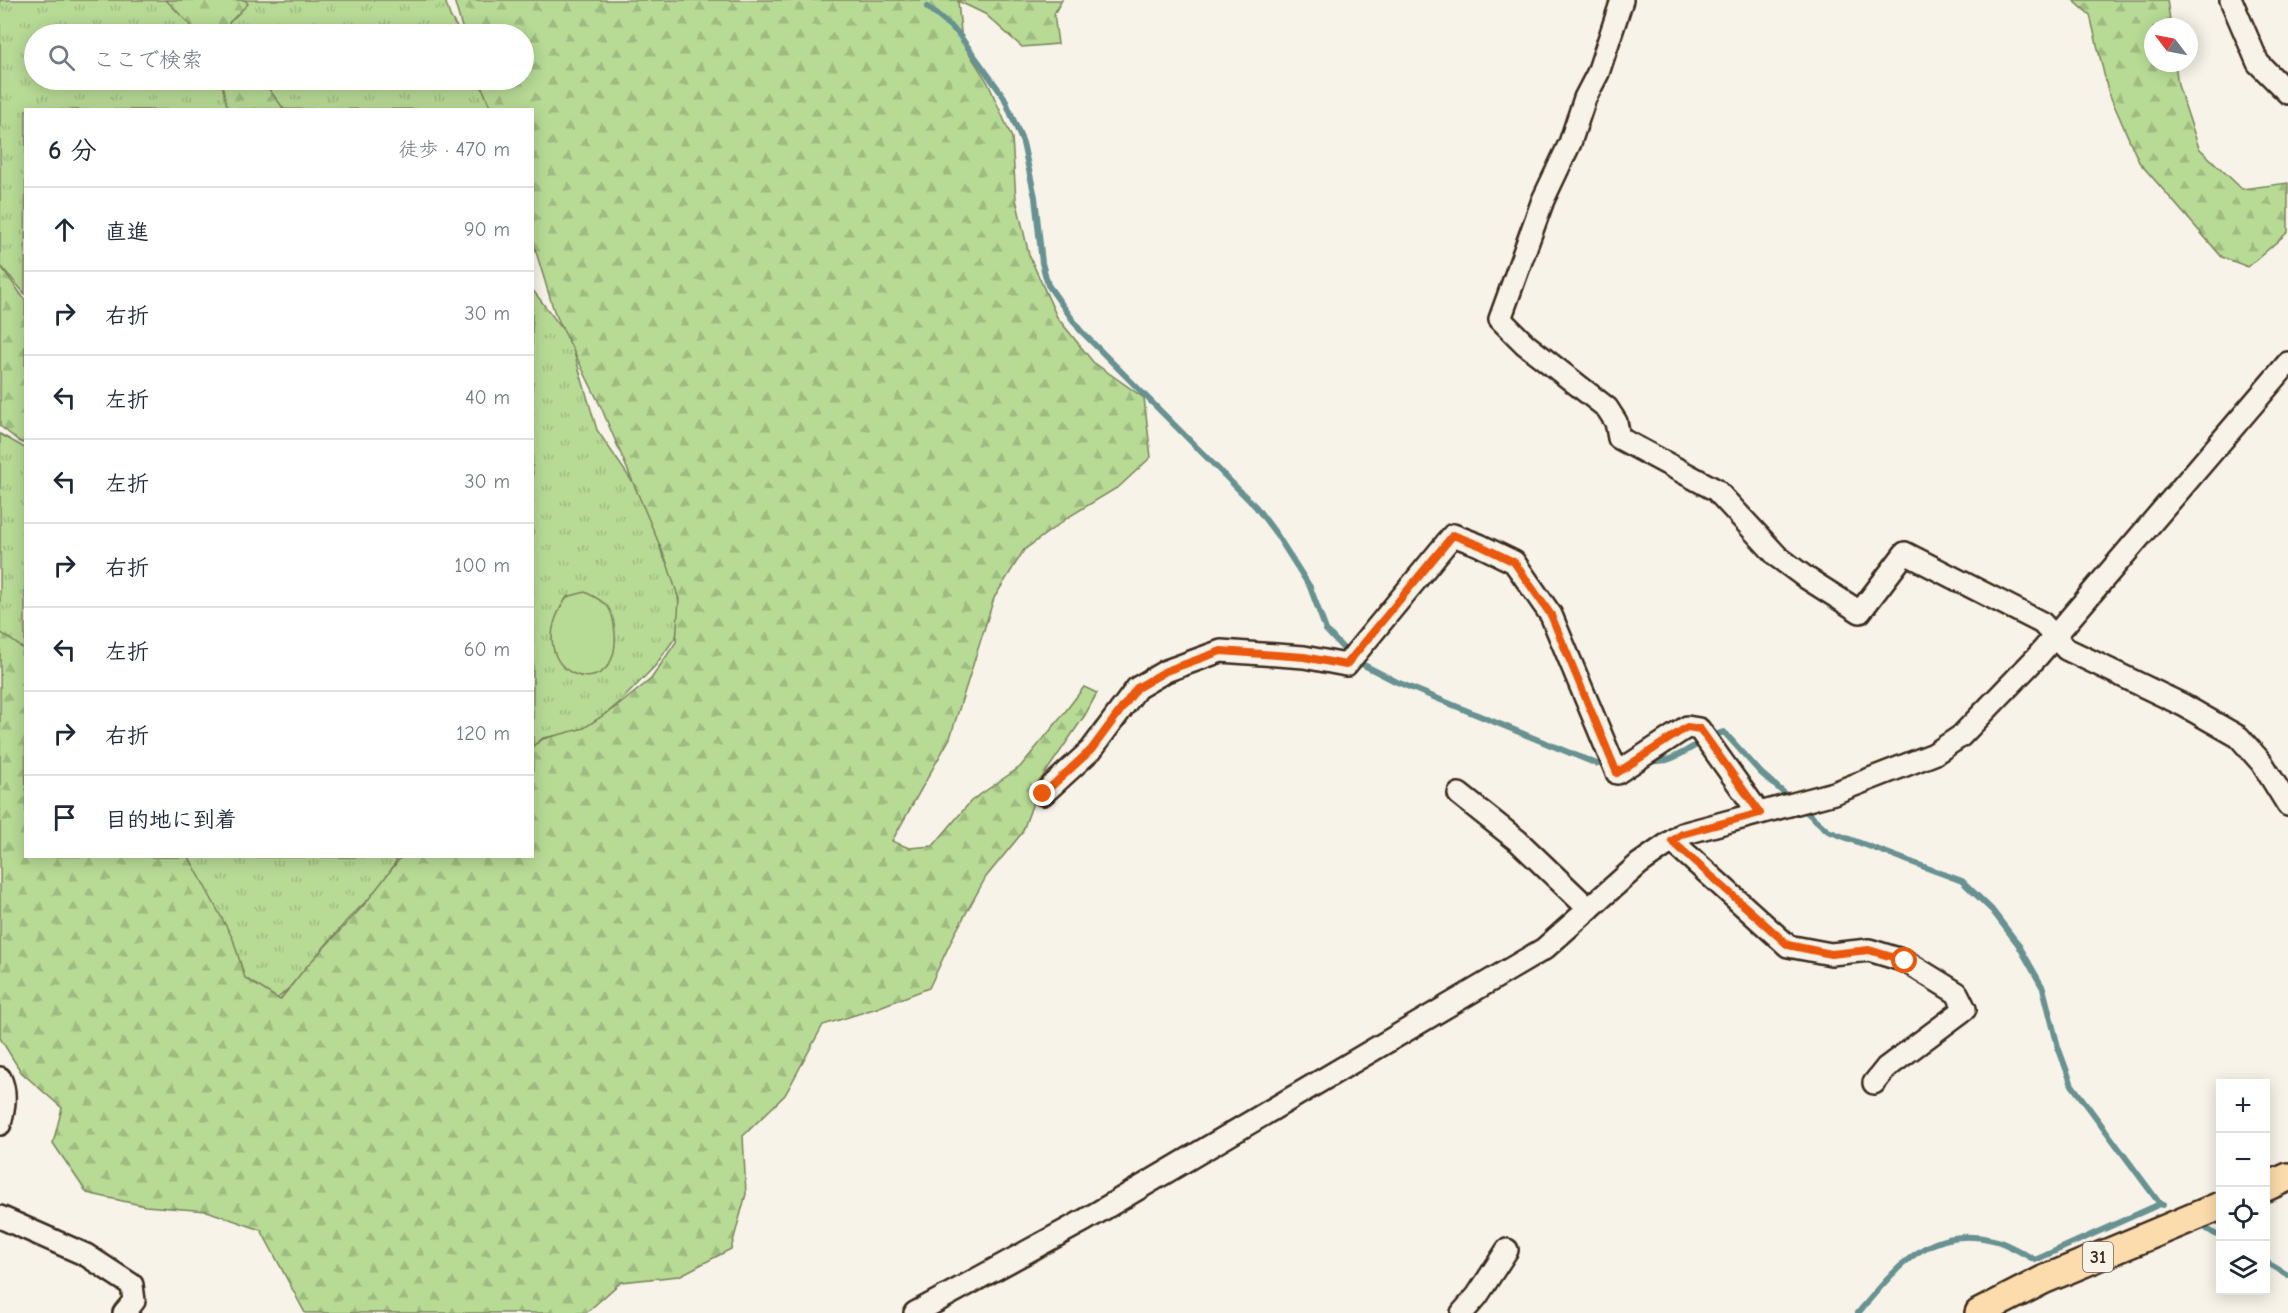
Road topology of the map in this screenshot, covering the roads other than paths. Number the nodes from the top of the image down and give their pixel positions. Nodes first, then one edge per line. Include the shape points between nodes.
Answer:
1 (1622, 0) edge
2 (2231, 0) edge
3 (2288, 93) edge
4 (2288, 363) edge
5 (2055, 637) junction
6 (1043, 794) dead end
7 (1459, 794) dead end
8 (2288, 805) edge
9 (1760, 813) junction
10 (1672, 841) junction
11 (1589, 909) junction
12 (0, 1078) edge
13 (1874, 1083) dead end
14 (0, 1124) edge
15 (2288, 1177) edge
16 (2270, 1185) edge
17 (2216, 1208) edge
18 (0, 1217) edge
19 (1507, 1250) dead end
20 (939, 1307) edge
21 (124, 1313) edge
22 (915, 1313) edge
23 (1462, 1313) edge
24 (1979, 1313) edge

1 - 5 street via 1598,74 1543,200 1500,319 1607,408 1616,422 1618,438 1716,490 1778,556 1860,612 1905,553 2042,623
2 - 3 street via 2258,63
4 - 5 street
5 - 8 street via 2066,649 2239,737 2262,763
5 - 9 street via 1961,736 1934,754 1834,793
6 - 9 street via 1091,750 1137,688 1166,671 1221,651 1304,657 1346,665 1453,535 1514,562 1551,615 1617,773 1687,727 1700,729
7 - 11 street via 1518,841
9 - 10 street via 1682,834
10 - 11 street via 1639,864
10 - 13 street via 1788,945 1831,954 1869,950 1905,961 1956,993 1965,1010 1886,1068
11 - 20 street via 1545,949
12 - 14 street via 4,1107
15 - 16 main road
17 - 24 main road, 31 via 2043,1280
18 - 21 street via 86,1255 132,1285 134,1301
19 - 23 street
20 - 22 street

